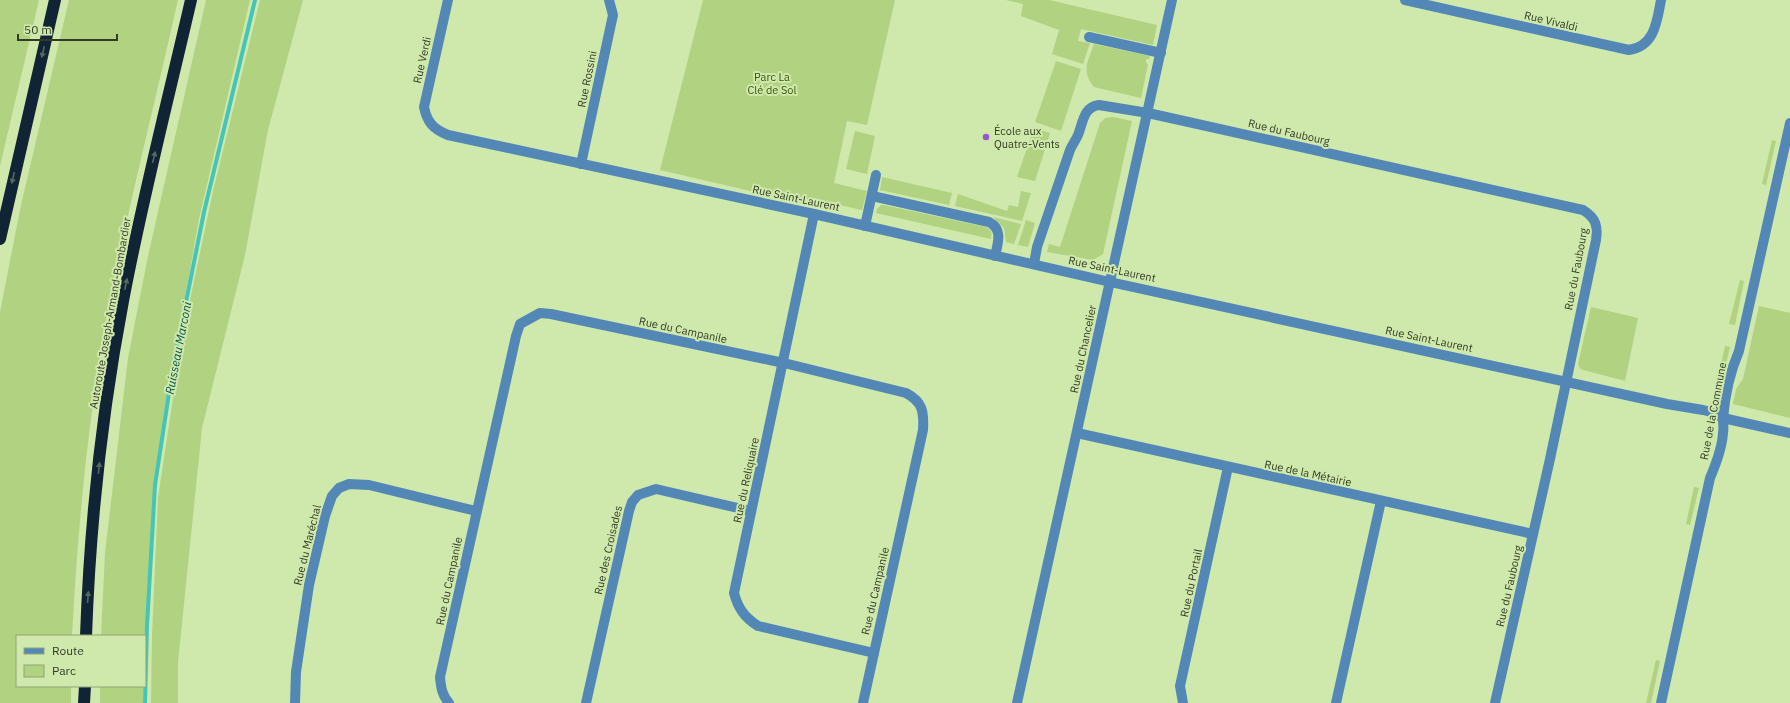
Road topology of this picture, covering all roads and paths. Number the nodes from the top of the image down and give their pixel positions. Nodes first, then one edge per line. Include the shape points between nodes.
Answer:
1 (55, 0) edge
2 (191, 0) edge
3 (448, 0) edge
4 (609, 0) edge
5 (1172, 0) edge
6 (1405, 0) edge
7 (1661, 0) edge
8 (1089, 37) dead end
9 (1161, 52) junction
10 (1148, 113) junction
11 (1790, 123) edge
12 (431, 125) joint
13 (581, 164) junction
14 (876, 175) dead end
15 (872, 196) junction
16 (814, 214) junction
17 (866, 226) junction
18 (0, 239) edge
19 (995, 256) junction
20 (1034, 264) junction
21 (1110, 282) junction
22 (784, 363) junction
23 (1566, 381) junction
24 (1723, 418) junction
25 (1077, 432) junction
26 (1790, 433) edge
27 (1228, 467) junction
28 (1380, 501) junction
29 (751, 510) junction
30 (476, 511) junction
31 (1533, 534) junction
32 (86, 635) edge
33 (874, 653) junction
34 (85, 687) edge
35 (84, 703) edge
36 (295, 703) edge
37 (450, 703) edge
38 (586, 703) edge
39 (863, 703) edge
40 (1016, 703) edge
41 (1183, 703) edge
42 (1336, 703) edge
43 (1495, 703) edge
44 (1661, 703) edge

1 -> 18 highway
32 -> 2 highway, Autoroute Joseph-Armand-Bombardier via 99,461 117,334 143,206
3 - 12 street, Rue Verdi via 424,107
4 - 13 street, Rue Rossini via 613,15
5 - 9 street, Rue du Chancelier
6 - 7 street, Rue Vivaldi via 1629,50 1645,43 1653,34
8 - 9 street
9 - 10 street, Rue du Chancelier
10 - 20 street, Rue du Faubourg via 1103,105 1094,106 1087,111 1068,157 1037,247
10 - 21 street, Rue du Chancelier
10 - 23 street, Rue du Faubourg via 1583,210 1595,221 1597,230
11 - 24 street, Rue de la Commune
12 - 13 street, Rue Saint-Laurent via 448,135
13 - 16 street, Rue Saint-Laurent
14 - 15 street
15 - 17 street
15 - 19 street via 989,222 996,228 998,235
16 - 17 street, Rue Saint-Laurent
16 - 22 street, Rue du Reliquaire
17 - 19 street, Rue Saint-Laurent
19 - 20 street, Rue Saint-Laurent
20 - 21 street, Rue Saint-Laurent
21 - 23 street, Rue Saint-Laurent
21 - 25 street, Rue du Chancelier
22 - 29 street, Rue du Reliquaire
22 - 30 street, Rue du Campanile via 551,314 540,313 529,318 520,324 516,336
22 - 33 street, Rue du Campanile via 906,393 915,398 924,416 924,430
23 - 24 street, Rue Saint-Laurent via 1708,411
23 - 31 street, Rue du Faubourg
24 - 26 street, Rue Saint-Laurent
24 - 44 street, Rue de la Commune via 1718,460 1710,478
25 - 27 street, Rue de la Métairie
25 - 40 street, Rue du Chancelier
27 - 28 street, Rue de la Métairie
27 - 41 street, Rue du Portail via 1180,686
28 - 31 street, Rue de la Métairie
28 - 42 street
29 - 33 street, Rue du Reliquaire via 734,593 737,604 748,620 758,626
29 - 38 street, Rue des Croisades via 656,489 638,495 632,502
30 - 36 street, Rue du Maréchal via 369,485 349,484 339,488 332,496 325,516 309,585 296,672
30 - 37 street, Rue du Campanile via 440,677 444,697
31 - 43 street, Rue du Faubourg
33 - 39 street, Rue du Campanile
34 - 35 highway

